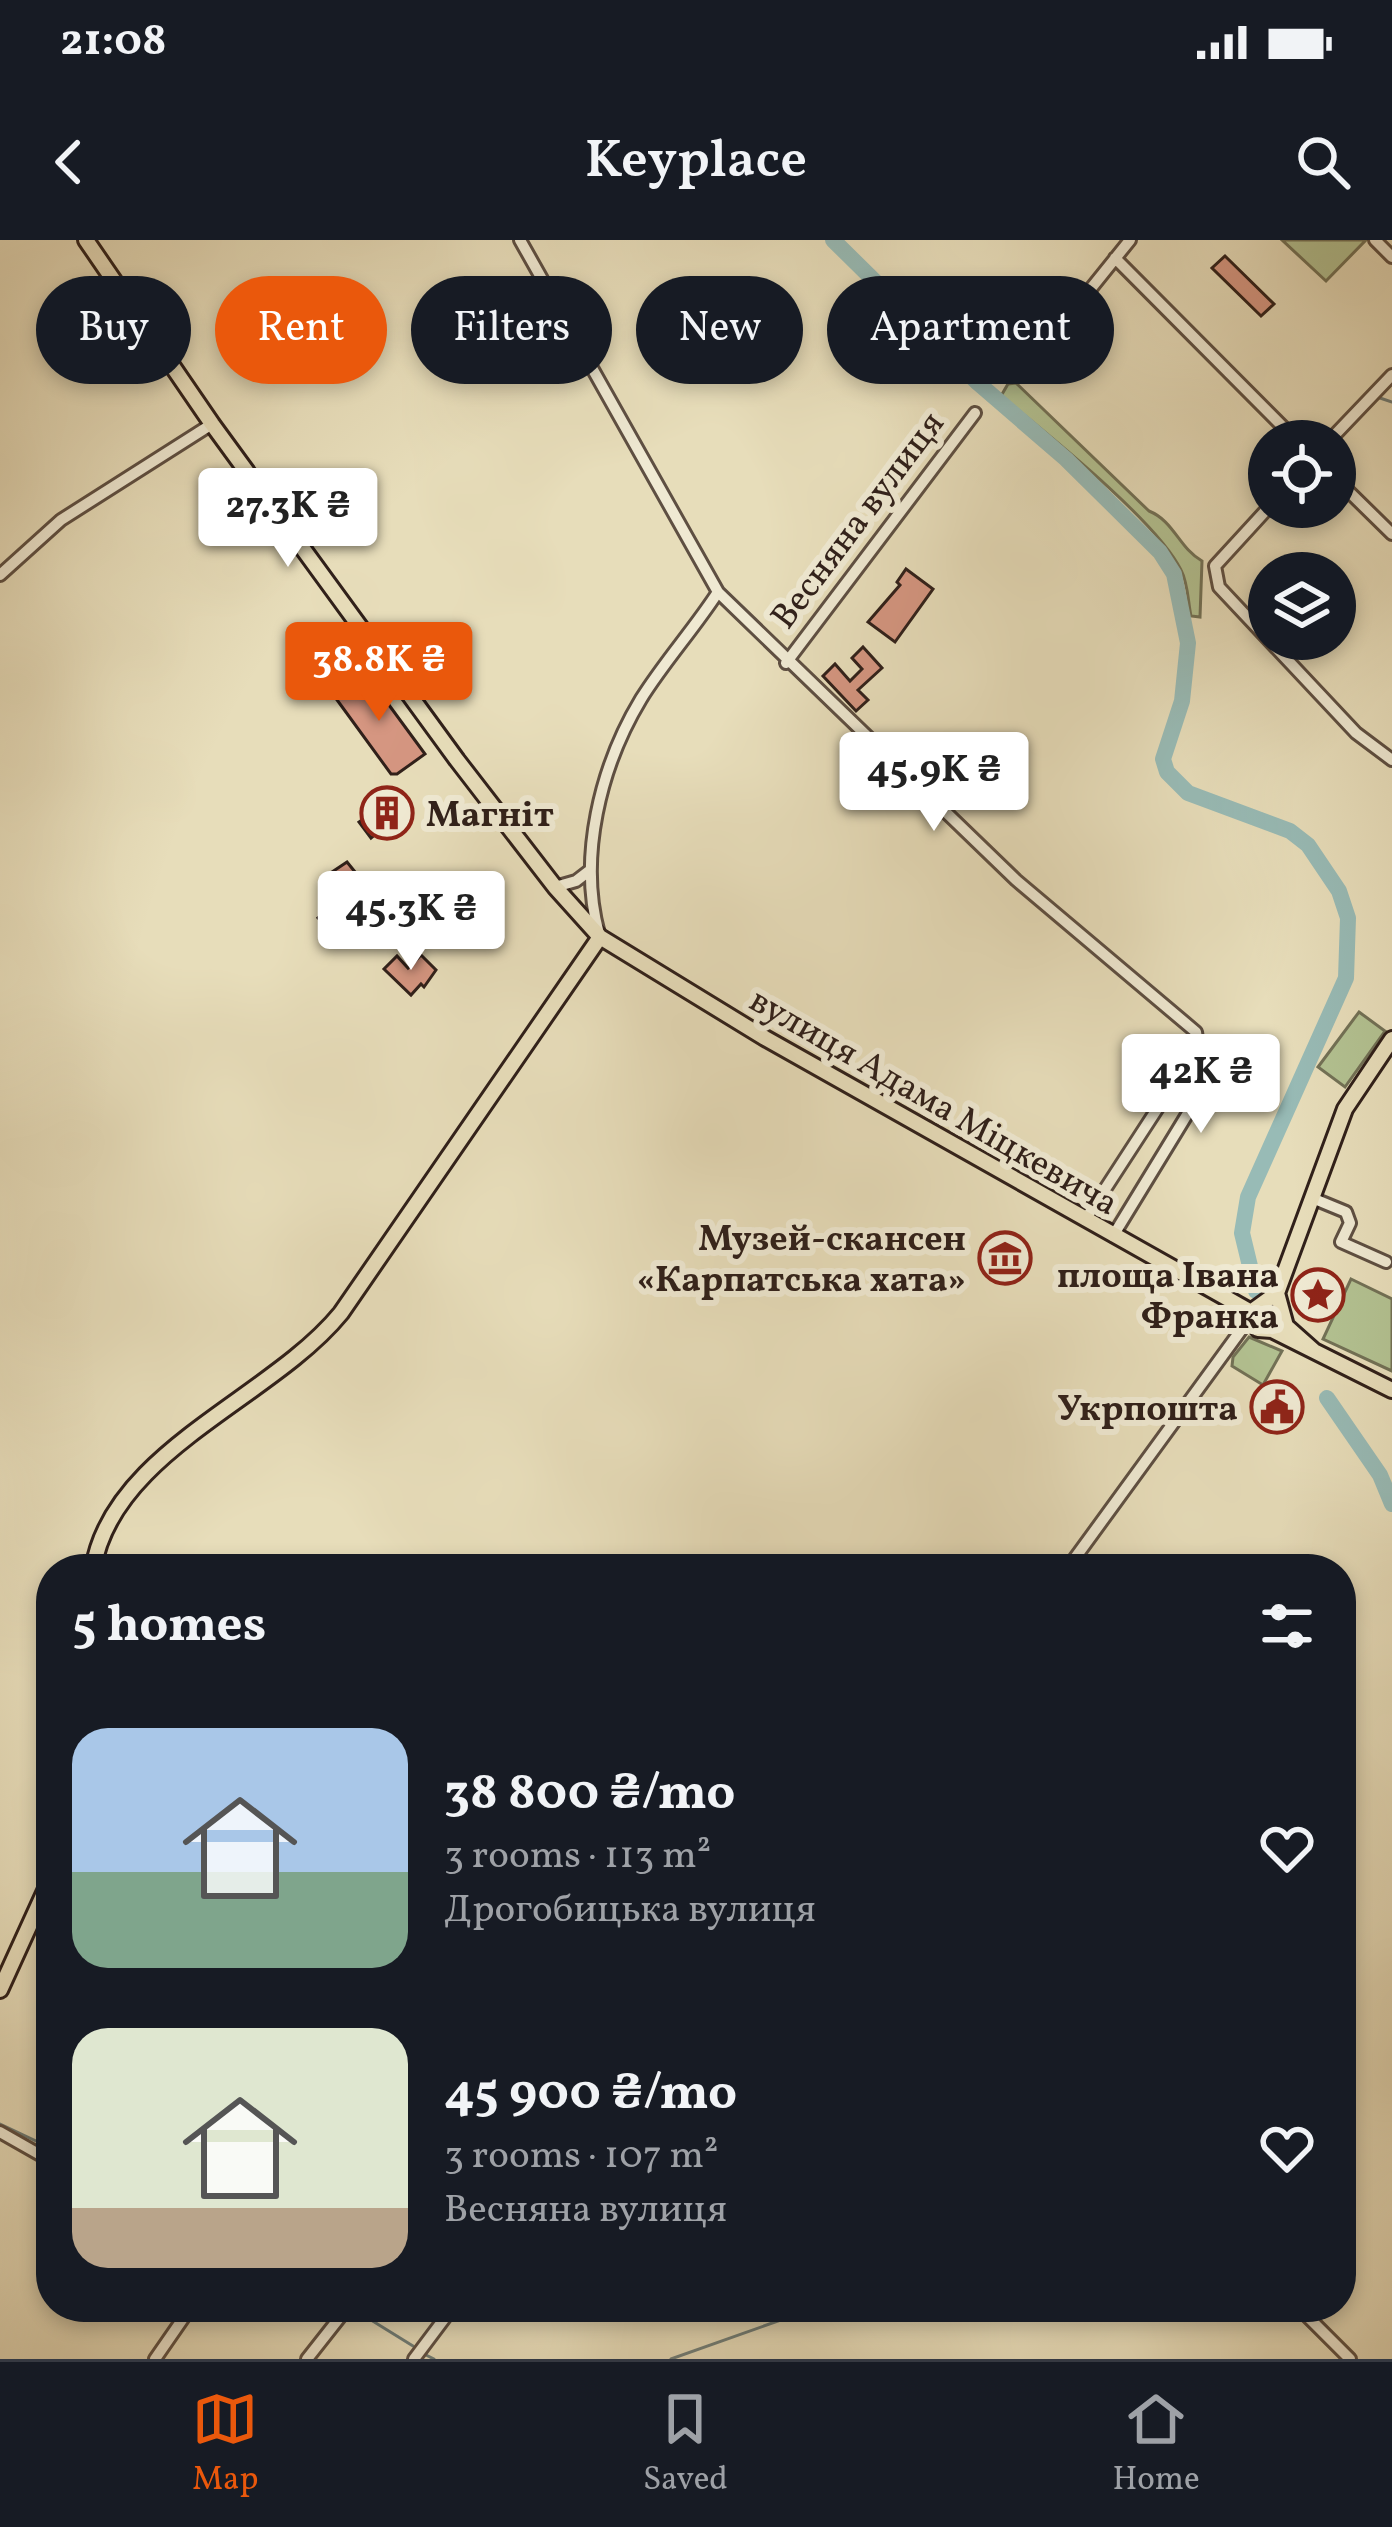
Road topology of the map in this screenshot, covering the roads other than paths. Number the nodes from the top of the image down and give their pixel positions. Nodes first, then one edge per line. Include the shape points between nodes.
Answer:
1 (86, 240) edge
2 (520, 240) edge
3 (1130, 240) edge
4 (1376, 240) edge
5 (1392, 257) edge
6 (1115, 258) junction
7 (1101, 276) edge
8 (1392, 375) edge
9 (975, 412) dead end
10 (1276, 420) edge
11 (1349, 420) edge
12 (212, 424) junction
13 (1356, 499) edge
14 (1250, 528) edge
15 (1392, 534) edge
16 (0, 575) edge
17 (718, 592) junction
18 (786, 663) junction
19 (1392, 760) edge
20 (589, 871) junction
21 (555, 887) junction
22 (600, 937) junction
23 (1392, 1040) edge
24 (1198, 1046) junction
25 (1312, 1198) junction
26 (1085, 1220) junction
27 (1113, 1236) junction
28 (1386, 1262) dead end
29 (1277, 1293) junction
30 (1280, 1313) junction
31 (1257, 1316) junction
32 (1313, 1350) junction
33 (1392, 1390) edge
34 (98, 1554) edge
35 (1077, 1554) edge
36 (36, 1912) edge
37 (0, 1990) edge
38 (0, 2132) edge
39 (36, 2153) edge
40 (181, 2322) edge
41 (336, 2322) edge
42 (442, 2322) edge
43 (1313, 2322) edge
44 (155, 2359) edge
45 (308, 2359) edge
46 (414, 2359) edge
47 (1350, 2359) edge

1 - 12 main road, вулиця Адама Міцкевича
2 - 17 street, Весняна вулиця
3 - 6 street
4 - 5 street
6 - 7 street
6 - 10 street
8 - 11 street
9 - 18 street, Весняна вулиця
12 - 16 street via 61,520
12 - 21 main road, вулиця Адама Міцкевича
13 - 15 street
14 - 19 street via 1215,566 1219,587 1356,733
17 - 18 street, Весняна вулиця
17 - 20 street via 639,703 598,811
18 - 24 street, Весняна вулиця via 1016,880 1196,1032
20 - 21 street
20 - 22 street
21 - 22 main road, вулиця Адама Міцкевича
22 - 26 main road, вулиця Адама Міцкевича
22 - 34 main road via 341,1313 298,1357 154,1466 130,1490
23 - 25 main road via 1352,1096
24 - 26 street
24 - 27 street via 1215,1057 1210,1077
25 - 28 street via 1346,1212 1351,1223 1341,1242
25 - 29 main road
26 - 27 main road, вулиця Адама Міцкевича
27 - 31 main road, вулиця Адама Міцкевича
29 - 30 main road
29 - 31 main road
30 - 31 main road
30 - 32 main road
31 - 32 main road
31 - 35 street
32 - 33 main road
36 - 37 main road
38 - 39 street
40 - 44 street
41 - 45 street
42 - 46 street
43 - 47 street

